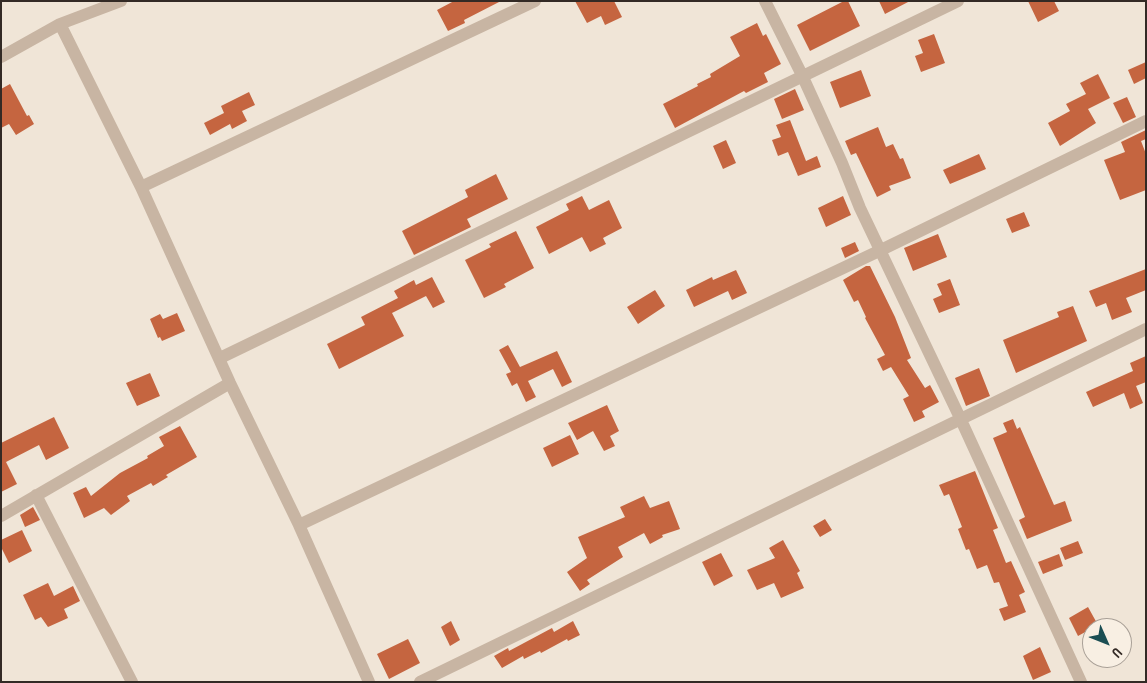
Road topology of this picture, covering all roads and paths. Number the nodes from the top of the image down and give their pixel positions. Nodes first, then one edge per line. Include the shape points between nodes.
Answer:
1 (121, 1) edge
2 (535, 1) edge
3 (765, 1) edge
4 (958, 1) edge
5 (60, 24) junction
6 (1, 57) edge
7 (802, 76) junction
8 (1146, 121) edge
9 (141, 187) junction
10 (880, 251) junction
11 (1146, 329) edge
12 (220, 358) junction
13 (230, 383) junction
14 (961, 420) junction
15 (36, 495) junction
16 (1, 516) edge
17 (299, 525) junction
18 (132, 682) edge
19 (369, 682) edge
20 (420, 682) edge
21 (1081, 682) edge

1 - 5 street
2 - 9 street
3 - 7 street
4 - 7 street
5 - 6 street
5 - 9 street
7 - 10 street
7 - 12 street
8 - 10 street
9 - 12 street
10 - 14 street
10 - 17 street
11 - 14 street
12 - 13 street
13 - 15 street
13 - 17 street
14 - 20 street
14 - 21 street
15 - 16 street
15 - 18 street
17 - 19 street

